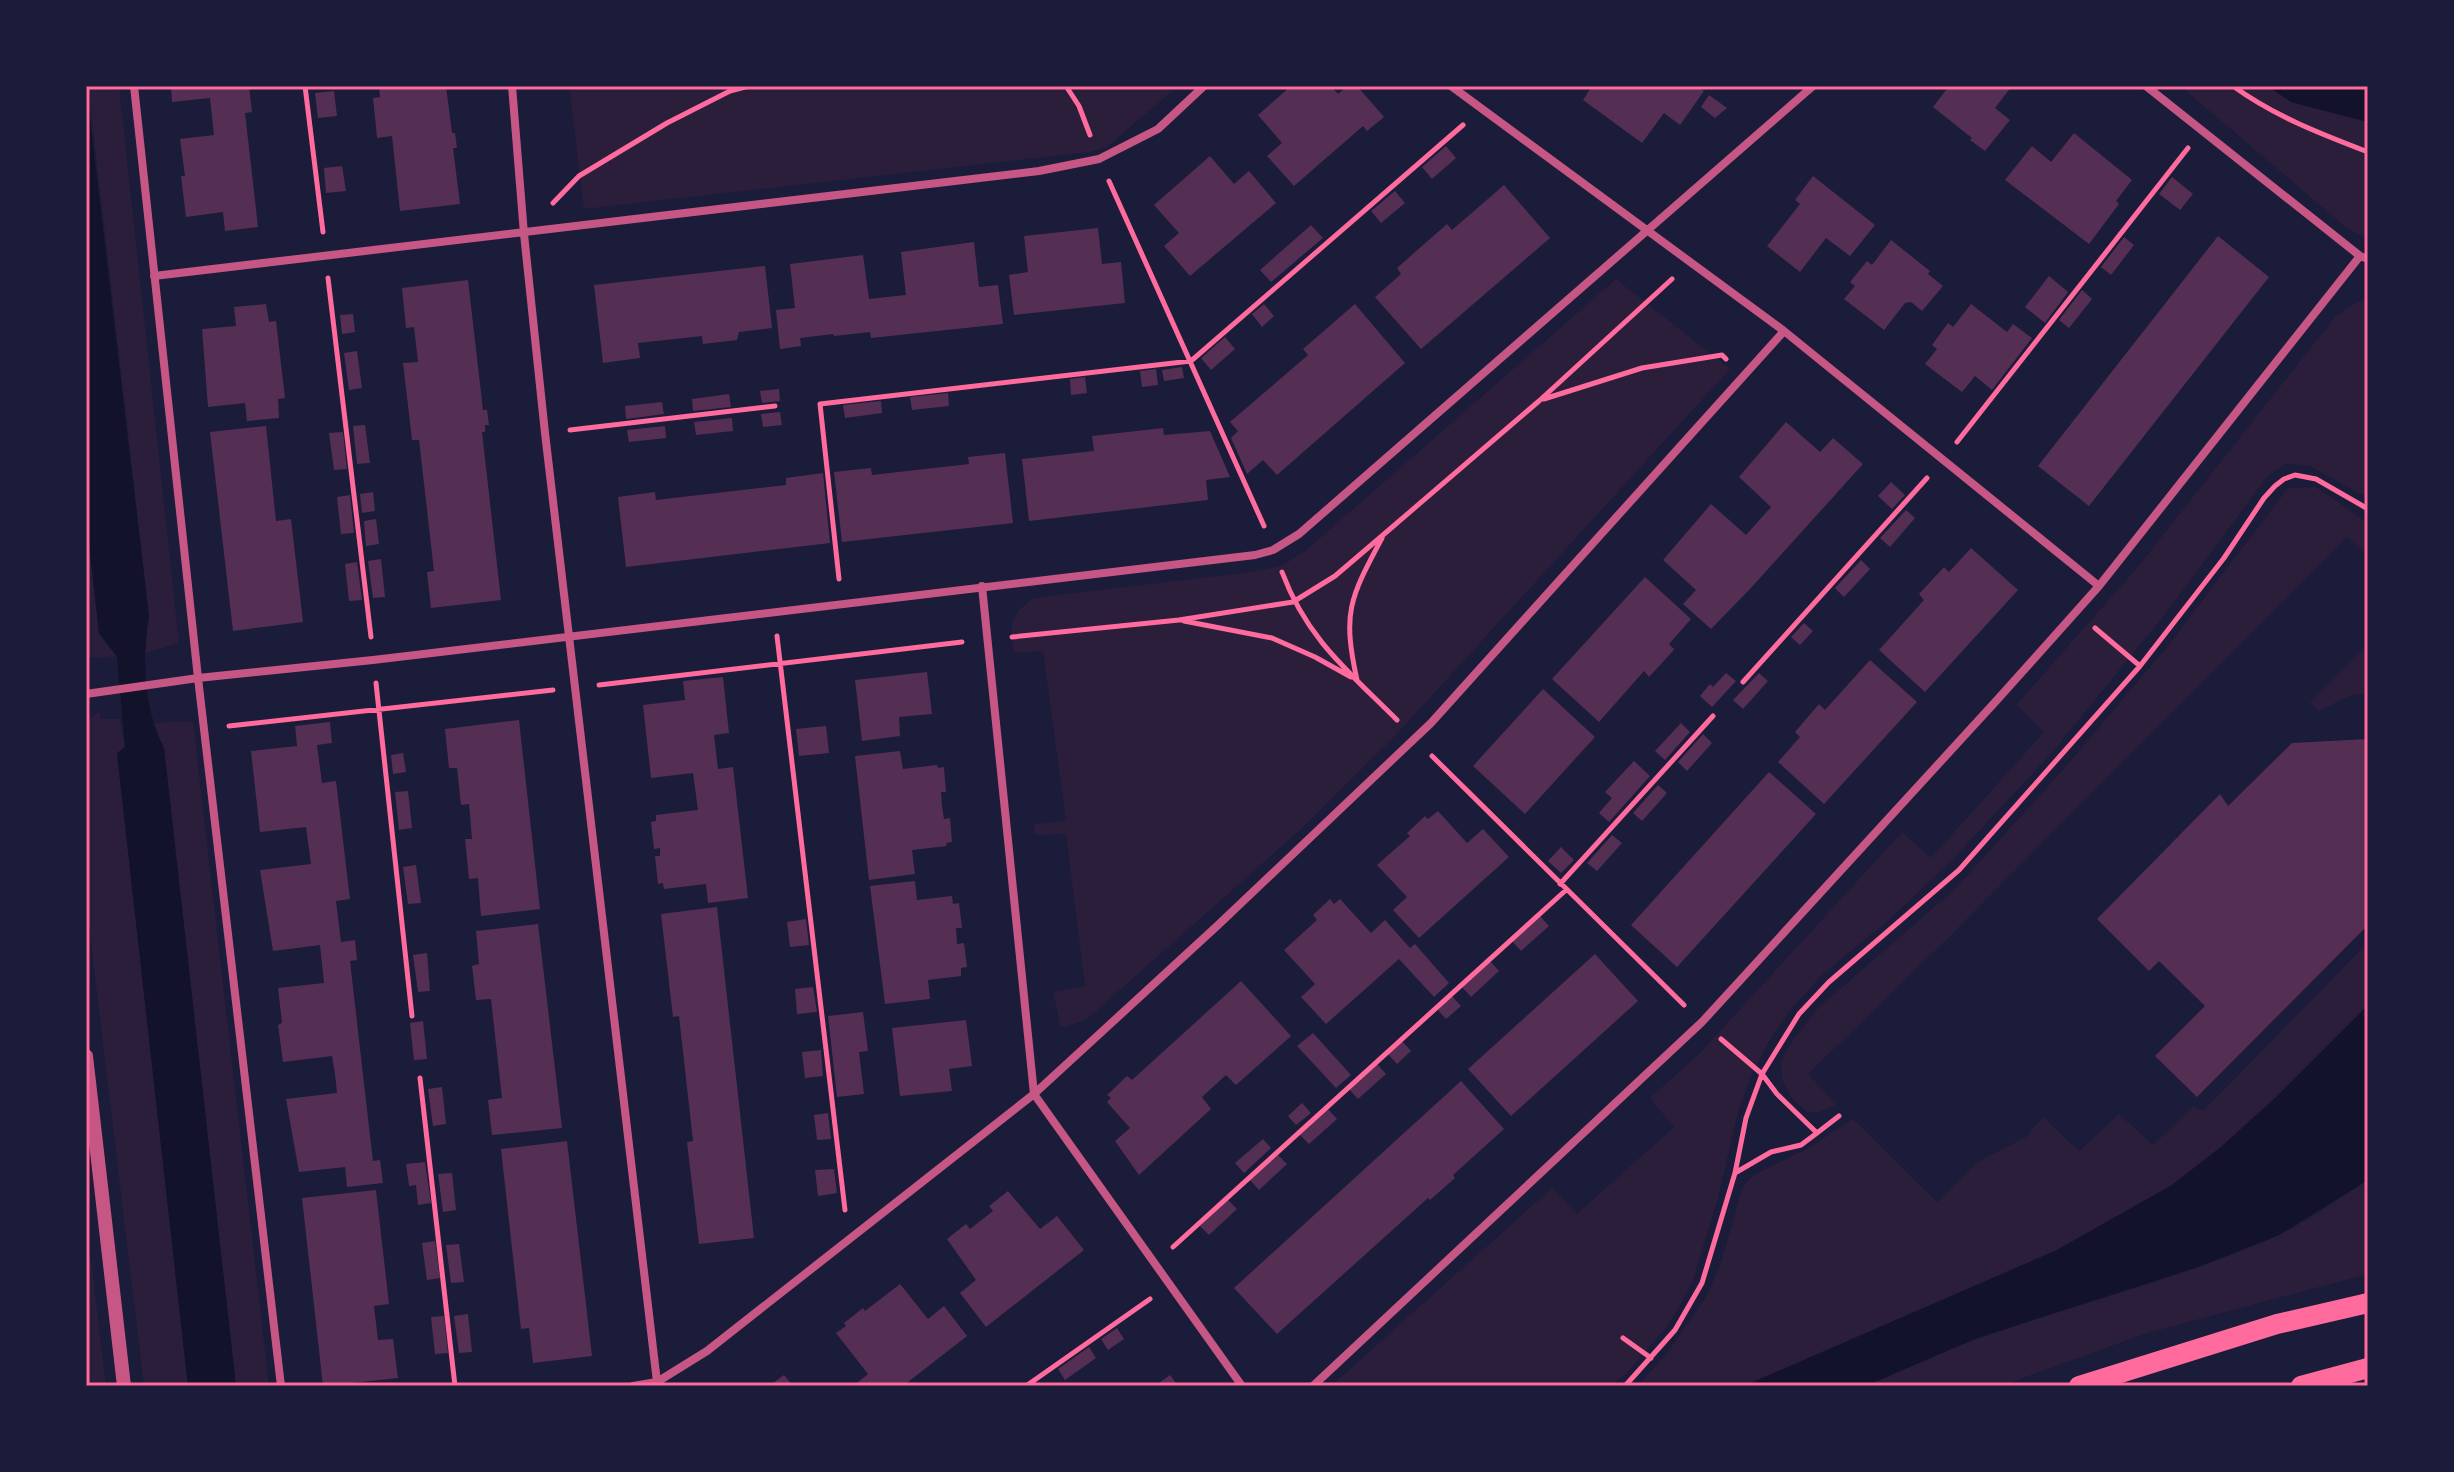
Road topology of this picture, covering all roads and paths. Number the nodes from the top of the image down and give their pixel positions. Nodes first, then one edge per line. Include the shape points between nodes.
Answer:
1 (134, 86) edge
2 (305, 86) edge
3 (512, 86) edge
4 (749, 86) edge
5 (1066, 86) edge
6 (1204, 86) edge
7 (1451, 86) edge
8 (1813, 86) edge
9 (2146, 86) edge
10 (2233, 86) edge
11 (1482, 109) junction
12 (2202, 130) junction
13 (2368, 152) edge
14 (1099, 159) junction
15 (1650, 230) junction
16 (524, 234) junction
17 (325, 256) junction
18 (2364, 257) edge
19 (154, 276) junction
20 (1763, 316) junction
21 (1784, 331) junction
22 (1191, 361) junction
23 (1539, 401) dead end
24 (775, 406) dead end
25 (545, 433) junction
26 (1943, 459) junction
27 (2368, 509) edge
28 (1383, 535) dead end
29 (1273, 550) junction
30 (982, 586) junction
31 (2099, 586) junction
32 (842, 603) junction
33 (775, 611) junction
34 (2076, 612) junction
35 (1179, 620) dead end
36 (569, 637) junction
37 (373, 660) junction
38 (2140, 666) junction
39 (198, 678) junction
40 (1357, 681) junction
41 (1743, 682) dead end
42 (88, 694) edge
43 (1713, 716) dead end
44 (1413, 737) junction
45 (1560, 884) junction
46 (1566, 890) junction
47 (412, 1016) dead end
48 (1702, 1022) junction
49 (86, 1056) edge
50 (1762, 1074) junction
51 (420, 1078) dead end
52 (1034, 1094) junction
53 (1839, 1116) dead end
54 (1817, 1133) junction
55 (1735, 1173) junction
56 (849, 1239) junction
57 (1155, 1263) junction
58 (1170, 1285) junction
59 (2368, 1303) edge
60 (1623, 1338) dead end
61 (1651, 1358) junction
62 (2368, 1368) edge
63 (657, 1382) junction
64 (124, 1386) edge
65 (281, 1386) edge
66 (455, 1386) edge
67 (633, 1386) edge
68 (1026, 1386) edge
69 (1242, 1386) edge
70 (1313, 1386) edge
71 (1625, 1386) edge
72 (2079, 1386) edge
73 (2301, 1386) edge

1 - 19 street
2 - 17 path
3 - 16 street
4 - 16 path via 667,123 579,176
5 - 14 path
6 - 14 street via 1158,129
7 - 11 street
8 - 15 street
9 - 12 street
10 - 13 path via 2313,131
11 - 15 street
11 - 22 path
12 - 18 street
12 - 26 path
14 - 16 street via 1039,171
14 - 22 path
15 - 20 street
15 - 29 street via 1299,534
16 - 17 street
16 - 25 street
17 - 19 street
17 - 37 path
18 - 31 street
19 - 39 street
20 - 21 street
20 - 23 path via 1727,359 1722,355 1642,368
21 - 26 street
21 - 44 street
22 - 29 path
22 - 32 path via 820,404
24 - 25 path
25 - 36 street
26 - 31 street
26 - 41 path
27 - 38 path via 2316,479 2284,479 2264,498
28 - 40 path via 1351,602 1348,629
29 - 30 street
29 - 40 path via 1293,602 1314,636
30 - 32 street
30 - 52 street
31 - 34 street
32 - 33 street
33 - 36 street
33 - 56 path
34 - 38 path
34 - 48 street
35 - 40 path via 1272,638
36 - 37 street
36 - 63 street
37 - 39 street
37 - 47 path
38 - 50 path via 1959,870 1809,1003
39 - 42 street
39 - 65 street
40 - 44 path
43 - 45 path
44 - 45 path
44 - 52 street
45 - 46 path
46 - 48 path
46 - 57 path
48 - 50 path
48 - 70 street
49 - 64 street
50 - 54 path
50 - 55 path
51 - 66 path
52 - 56 street
52 - 57 street
53 - 54 path
54 - 55 path
55 - 61 path via 1702,1283 1675,1330
56 - 63 street via 707,1351
57 - 58 street
58 - 68 path
58 - 69 street
59 - 72 main road via 2277,1324
60 - 61 path
61 - 71 path
62 - 73 main road
63 - 67 street

